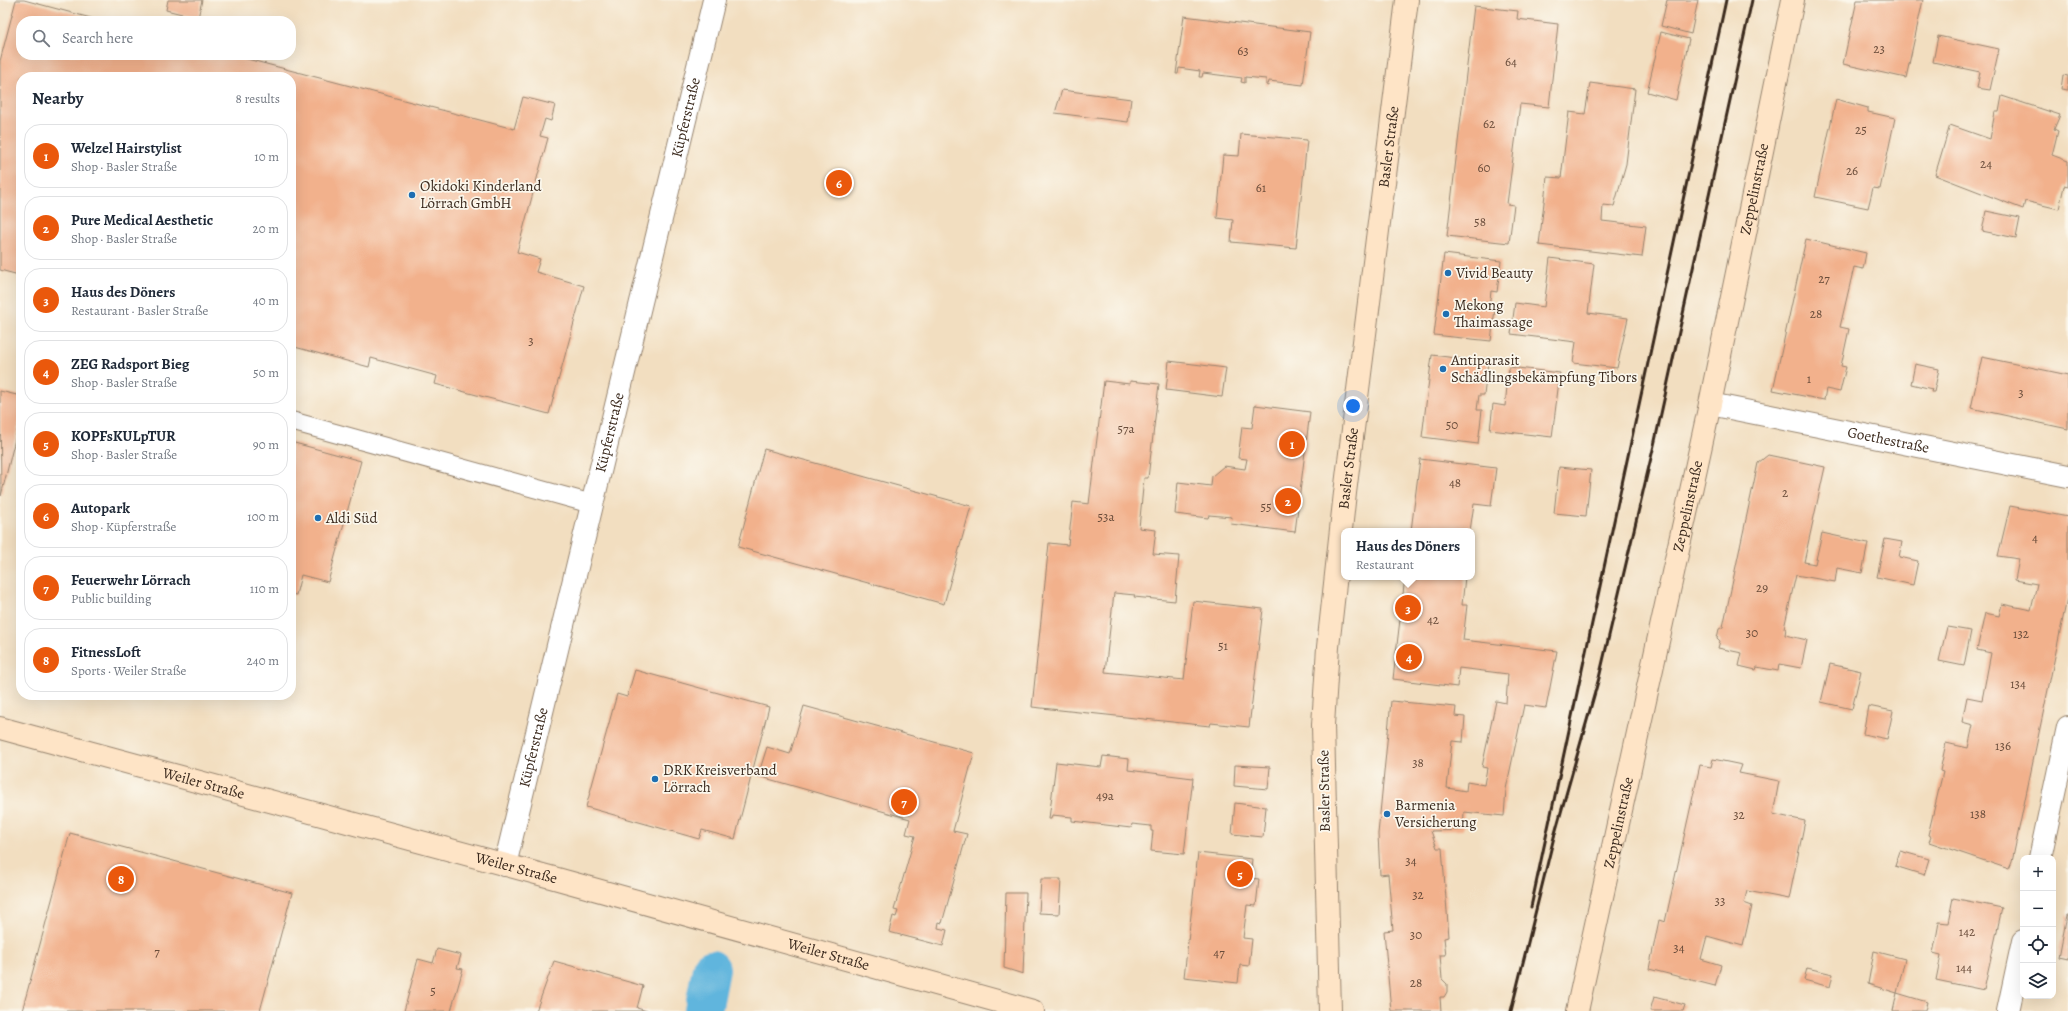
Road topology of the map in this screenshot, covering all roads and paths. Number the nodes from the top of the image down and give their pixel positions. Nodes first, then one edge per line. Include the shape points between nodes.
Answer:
1 (714, 0) edge
2 (1407, 0) edge
3 (1793, 0) edge
4 (1710, 404) junction
5 (296, 422) edge
6 (2068, 476) edge
7 (592, 504) junction
8 (1341, 528) edge
9 (1341, 529) edge
10 (2068, 727) edge
11 (0, 728) edge
12 (2041, 855) edge
13 (505, 865) junction
14 (2020, 955) edge
15 (1033, 1011) edge
16 (1330, 1011) edge
17 (1577, 1011) edge
18 (2008, 1011) edge

1 - 7 street, Küpferstraße
2 - 8 main road, Basler Straße
3 - 4 main road, Zeppelinstraße
4 - 6 street, Goethestraße
4 - 17 main road, Zeppelinstraße
5 - 7 lane
7 - 13 street, Küpferstraße
9 - 16 main road, Basler Straße via 1328,647 1323,725
10 - 12 street
11 - 13 main road, Weiler Straße
13 - 15 main road, Weiler Straße
14 - 18 street

